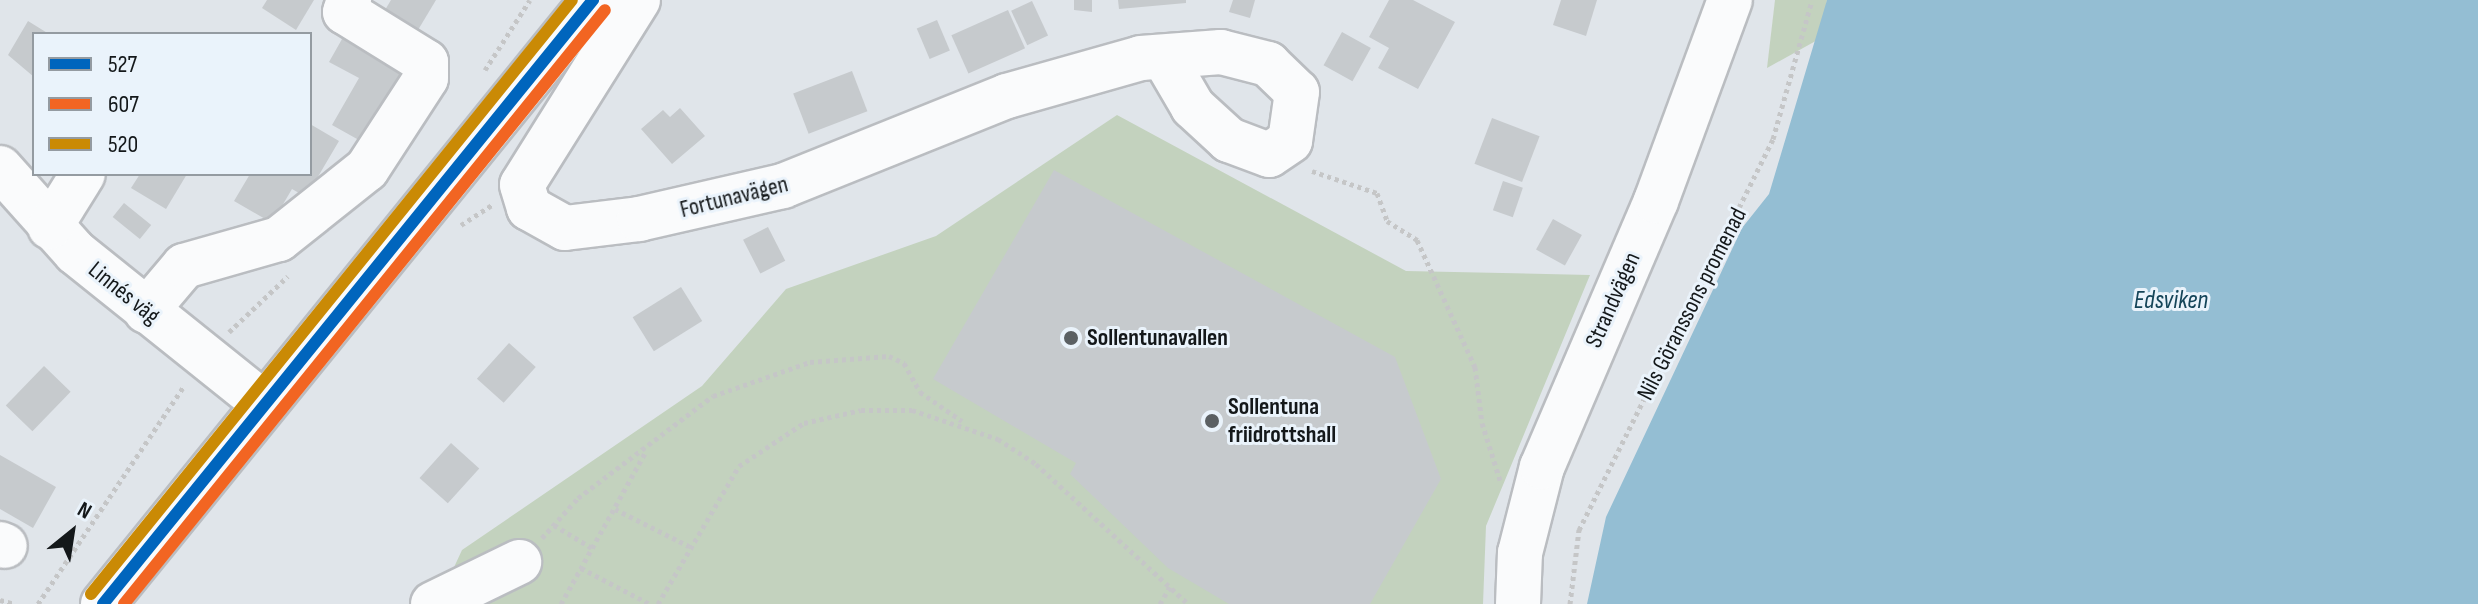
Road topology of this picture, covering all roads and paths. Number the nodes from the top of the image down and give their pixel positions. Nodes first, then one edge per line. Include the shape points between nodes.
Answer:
1 (349, 0) edge
2 (593, 0) edge
3 (638, 0) edge
4 (1730, 0) edge
5 (1812, 0) edge
6 (527, 2) edge
7 (1165, 59) junction
8 (480, 77) dead end
9 (1260, 153) junction
10 (0, 168) edge
11 (82, 176) edge
12 (522, 185) junction
13 (50, 227) junction
14 (446, 234) dead end
15 (297, 267) dead end
16 (146, 311) junction
17 (206, 355) junction
18 (262, 402) junction
19 (967, 424) junction
20 (647, 448) junction
21 (1507, 487) dead end
22 (615, 509) junction
23 (554, 525) junction
24 (689, 546) junction
25 (592, 548) junction
26 (519, 562) joint
27 (581, 568) junction
28 (1170, 587) junction
29 (0, 600) edge
30 (15, 604) edge
31 (38, 604) edge
32 (103, 604) edge
33 (433, 604) edge
34 (561, 604) edge
35 (650, 604) edge
36 (658, 604) edge
37 (1160, 604) edge
38 (1188, 604) edge
39 (1518, 604) edge
40 (1570, 604) edge

1 - 16 street via 345,12 426,62 426,78 376,156 279,239 184,266
2 - 18 street
3 - 12 street
4 - 39 street, Strandvägen via 1656,201 1542,467 1520,553
5 - 40 path, Nils Göranssons promenad via 1773,139 1579,530
6 - 8 path
7 - 9 street via 1203,119
7 - 9 street, Fortunavägen via 1237,54 1291,83 1300,103 1297,128 1285,148
7 - 12 street, Fortunavägen via 1141,58 1007,96 783,186 639,219 565,228 529,208
9 - 21 path via 1294,173 1324,170 1377,193 1387,221 1417,240 1475,367 1482,423
10 - 13 street, Linnés väg
11 - 13 street
12 - 14 path
13 - 16 street, Linnés väg
15 - 17 path
16 - 17 street, Linnés väg
17 - 18 street, Linnés väg
17 - 31 path
18 - 32 street
19 - 20 path via 920,392 904,363 889,356 842,359 810,362 713,396
19 - 24 path via 912,410 861,410 804,423 739,466
19 - 28 path via 1036,464
20 - 22 path
20 - 23 path
22 - 24 path
22 - 25 path
23 - 25 path
23 - 26 path
24 - 36 path
25 - 27 path
26 - 33 street
27 - 34 path
27 - 35 path
28 - 37 path
28 - 38 path
29 - 30 path

